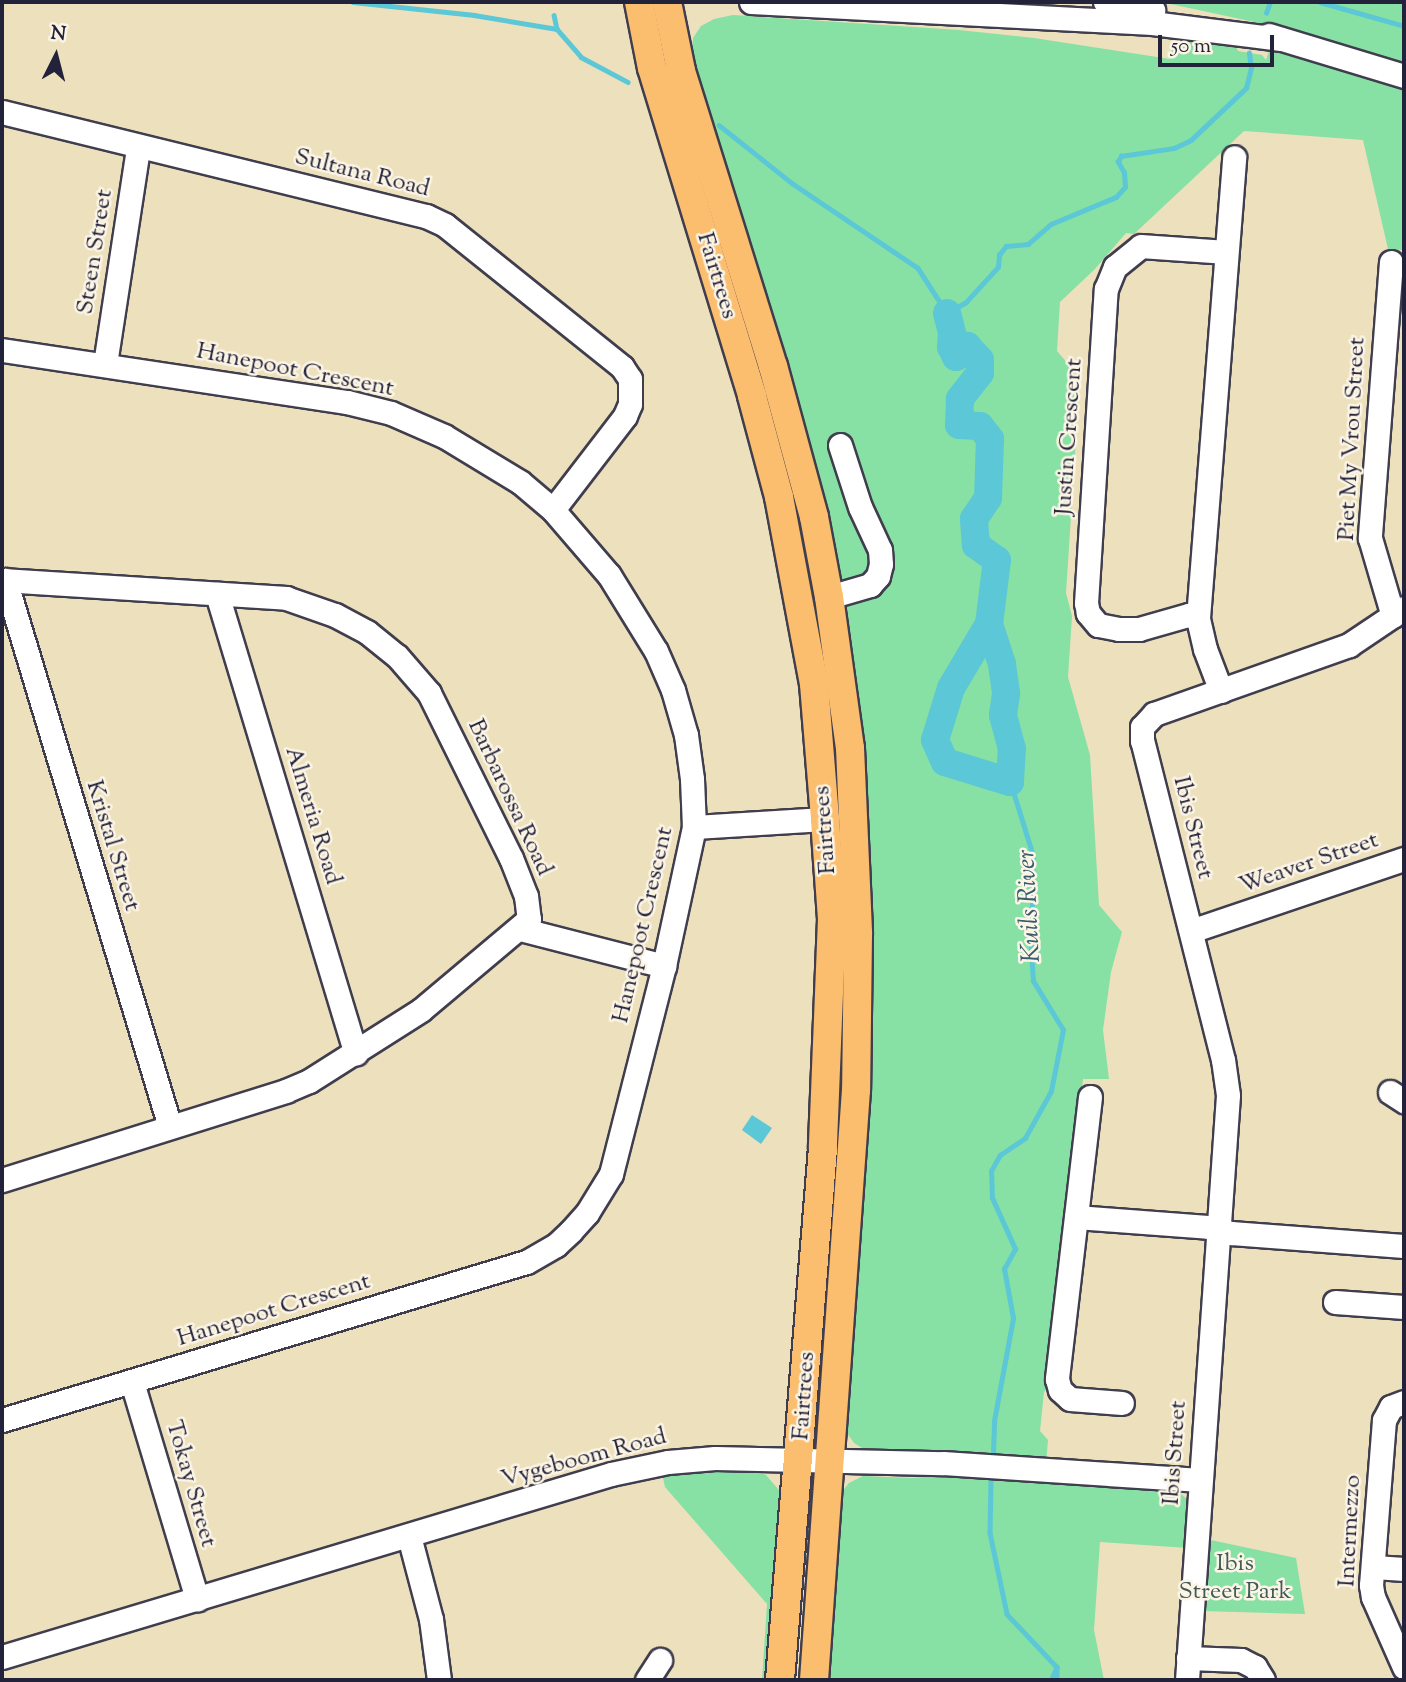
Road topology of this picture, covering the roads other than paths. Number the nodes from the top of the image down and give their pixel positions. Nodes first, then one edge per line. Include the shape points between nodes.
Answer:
1 (639, 2) edge
2 (667, 2) edge
3 (751, 2) edge
4 (1103, 8) edge
5 (1404, 76) edge
6 (2, 112) edge
7 (138, 148) junction
8 (1234, 157) dead end
9 (1226, 252) junction
10 (1391, 262) dead end
11 (2, 350) edge
12 (105, 364) junction
13 (840, 445) dead end
14 (553, 510) junction
15 (3, 580) edge
16 (217, 594) junction
17 (829, 597) junction
18 (1399, 612) edge
19 (1198, 618) junction
20 (1221, 691) junction
21 (825, 819) junction
22 (694, 827) junction
23 (1404, 859) edge
24 (520, 929) junction
25 (1191, 931) junction
26 (664, 966) junction
27 (356, 1053) junction
28 (1090, 1097) dead end
29 (170, 1127) junction
30 (2, 1180) edge
31 (1076, 1217) junction
32 (1219, 1230) junction
33 (1404, 1246) edge
34 (1335, 1302) dead end
35 (1404, 1307) edge
36 (132, 1382) junction
37 (1404, 1402) edge
38 (1122, 1404) dead end
39 (2, 1420) edge
40 (830, 1459) junction
41 (800, 1460) junction
42 (1200, 1480) junction
43 (409, 1536) junction
44 (1374, 1567) junction
45 (1404, 1569) edge
46 (197, 1600) junction
47 (2, 1657) edge
48 (660, 1660) dead end
49 (1404, 1667) edge
50 (1187, 1669) edge
51 (439, 1680) edge
52 (647, 1680) edge
53 (780, 1680) edge
54 (814, 1680) edge
55 (1264, 1680) edge

1 - 21 main road, Fairtrees via 652,68 779,497 814,684
2 - 17 main road, Fairtrees via 681,71 773,366 814,517
3 - 4 street
4 - 5 street via 1281,39
6 - 7 street, Sultana Road
7 - 12 street, Steen Street
7 - 14 street, Sultana Road via 436,219 622,367 630,379 625,416
8 - 9 street
9 - 19 street
9 - 19 street, Justin Crescent via 1141,246 1115,267 1106,289 1088,613 1098,625 1119,629 1139,629 1188,615
10 - 18 street, Piet My Vrou Street via 1370,538
11 - 12 street, Hanepoot Crescent
12 - 14 street, Hanepoot Crescent via 391,413 476,453
13 - 17 street via 880,550 881,564 870,585
14 - 22 street, Hanepoot Crescent via 609,575 656,651 686,735
15 - 16 street, Barbarossa Road
15 - 29 street, Kristal Street
16 - 24 street, Barbarossa Road via 286,598 335,615 367,632 416,676 459,750 511,858 528,906 529,919
16 - 27 street, Almeria Road
17 - 40 main road, Fairtrees via 850,748 858,934 856,1090
18 - 20 street, Ibis Street via 1349,645
19 - 20 street
20 - 25 street, Ibis Street via 1154,714 1144,722 1141,733
21 - 22 street
21 - 41 main road, Fairtrees via 832,919 830,1011
22 - 26 street, Hanepoot Crescent
23 - 25 street, Weaver Street
24 - 26 street
24 - 27 street via 421,1010
25 - 32 street, Ibis Street via 1228,1095
26 - 36 street, Hanepoot Crescent via 611,1174 587,1213 555,1245 526,1262
27 - 29 street via 286,1091
28 - 31 street
29 - 30 street
31 - 32 street
31 - 38 street via 1058,1365 1060,1390 1076,1401
32 - 33 street
32 - 42 street, Ibis Street
34 - 35 street
36 - 39 street, Hanepoot Crescent
36 - 46 street, Tokay Street
37 - 44 street, Intermezzo via 1391,1407 1384,1420
40 - 41 street, Vygeboom Road
40 - 42 street, Vygeboom Road
40 - 54 main road, Fairtrees
41 - 43 street, Vygeboom Road via 715,1458 651,1464
41 - 53 main road, Fairtrees
42 - 50 street, Ibis Street
43 - 46 street, Vygeboom Road
43 - 51 street via 431,1619
44 - 45 street
44 - 49 street, Intermezzo via 1373,1597
46 - 47 street, Vygeboom Road
48 - 52 street
50 - 55 street via 1241,1660 1255,1667

